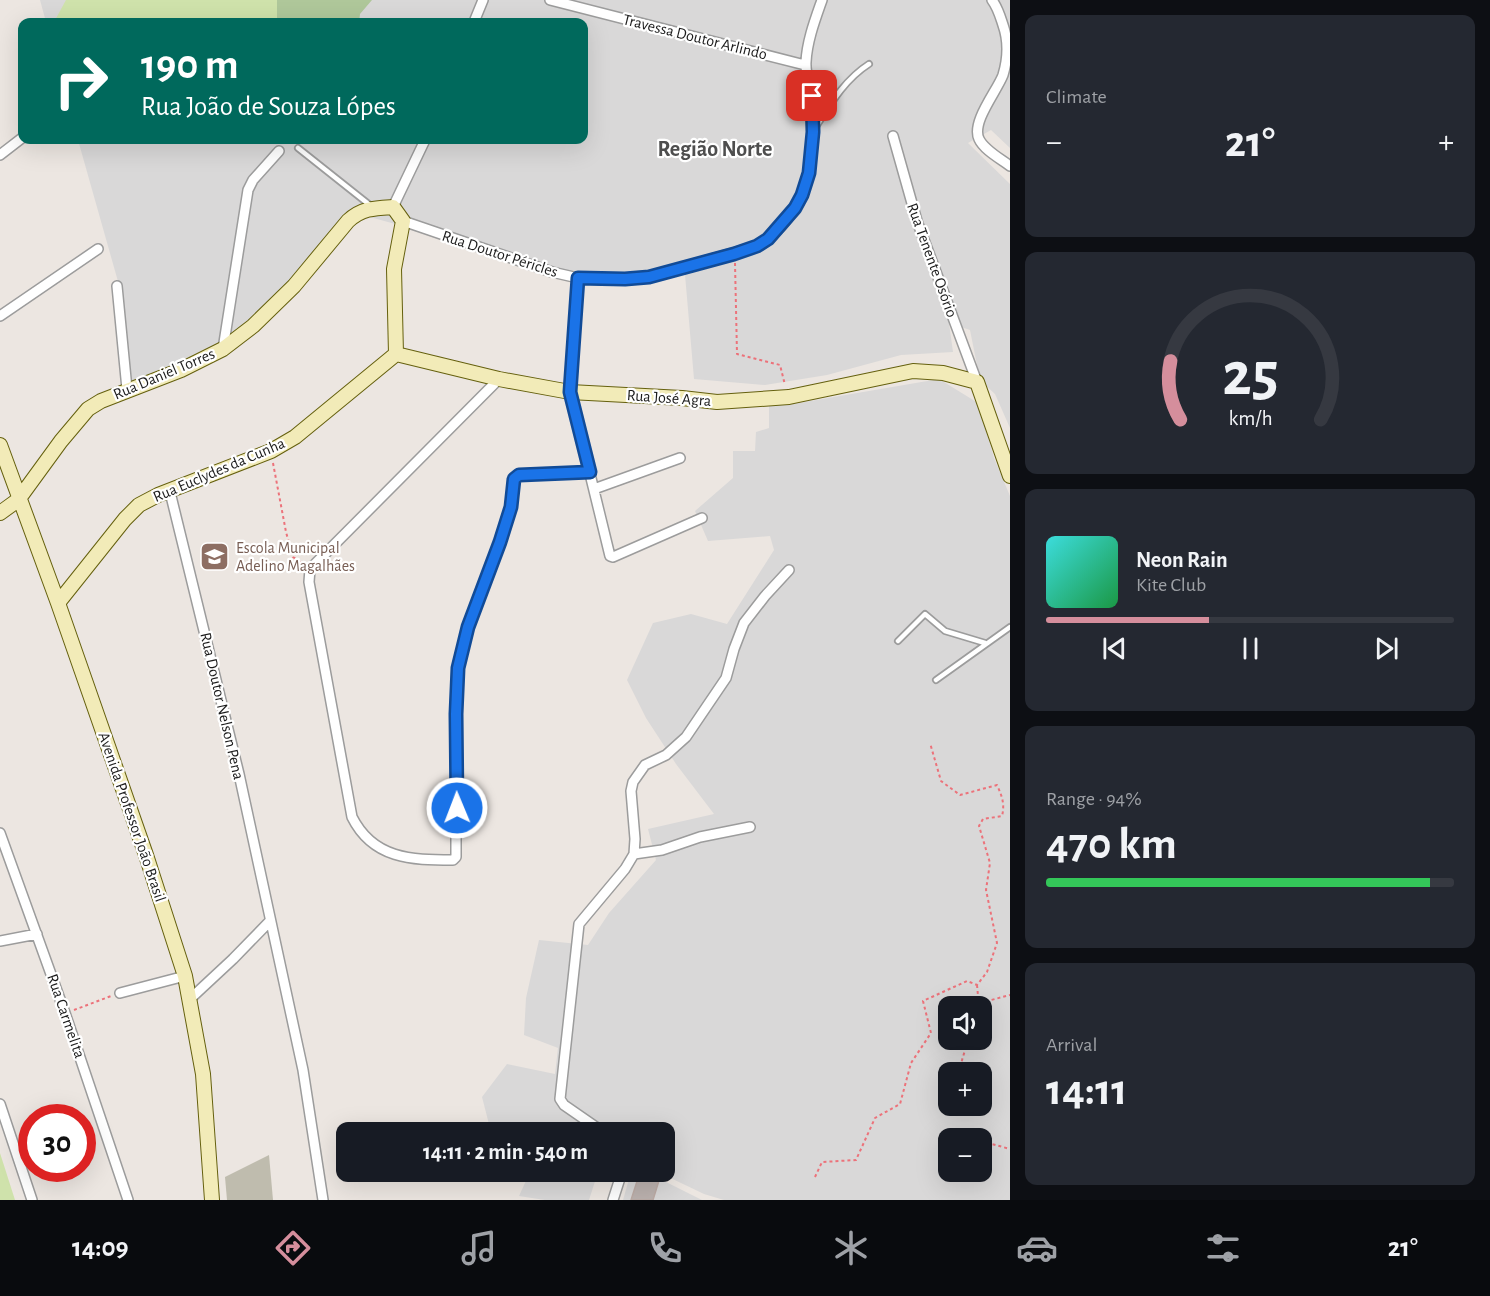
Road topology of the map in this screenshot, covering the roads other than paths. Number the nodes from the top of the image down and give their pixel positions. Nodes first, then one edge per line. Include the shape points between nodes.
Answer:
1 (483, 0) edge
2 (550, 0) edge
3 (822, 0) edge
4 (992, 0) edge
5 (476, 18) edge
6 (869, 64) dead end
7 (805, 65) junction
8 (813, 132) junction
9 (893, 136) dead end
10 (18, 141) edge
11 (422, 144) edge
12 (298, 148) dead end
13 (279, 151) dead end
14 (0, 155) edge
15 (1010, 166) edge
16 (393, 207) junction
17 (373, 208) junction
18 (403, 221) junction
19 (98, 249) dead end
20 (578, 278) junction
21 (117, 286) dead end
22 (0, 316) edge
23 (223, 349) junction
24 (396, 354) junction
25 (499, 379) junction
26 (977, 382) junction
27 (127, 389) junction
28 (570, 392) junction
29 (0, 445) edge
30 (680, 458) dead end
31 (590, 472) junction
32 (1010, 476) edge
33 (594, 489) junction
34 (170, 492) junction
35 (18, 500) junction
36 (0, 513) edge
37 (702, 518) dead end
38 (789, 570) dead end
39 (58, 603) junction
40 (1010, 627) edge
41 (898, 640) dead end
42 (986, 643) junction
43 (936, 680) dead end
44 (750, 827) dead end
45 (0, 833) edge
46 (633, 854) junction
47 (270, 921) junction
48 (37, 934) junction
49 (0, 941) edge
50 (185, 976) junction
51 (120, 993) road end
52 (190, 999) junction
53 (0, 1104) edge
54 (589, 1122) edge
55 (619, 1182) edge
56 (32, 1200) edge
57 (128, 1200) edge
58 (212, 1200) edge
59 (323, 1200) edge
60 (613, 1200) edge

1 - 5 street
2 - 7 street, Travessa Doutor Arlindo
3 - 7 street, Rua Doutor Péricles via 810,34
4 - 15 street via 1007,37 1007,56 977,136
6 - 8 lane via 843,86
7 - 8 street, Rua Doutor Péricles via 812,96
8 - 20 street, Rua Doutor Péricles via 809,173 802,195 768,239 757,246 649,277
9 - 26 street, Rua Tenente Osório via 917,221
10 - 14 street
11 - 16 street
12 - 17 lane
13 - 23 street via 248,190
16 - 17 street, Rua Daniel Torres
16 - 18 street
17 - 23 street, Rua Daniel Torres via 356,213 294,286
18 - 20 street, Rua Doutor Péricles
18 - 24 street via 394,270
19 - 22 street
20 - 28 street
21 - 27 street
23 - 27 street, Rua Daniel Torres via 181,370
24 - 25 street, Rua José Agra
24 - 34 street, Rua Euclydes da Cunha via 295,437 271,451
25 - 28 street, Rua José Agra
25 - 31 street via 310,569 309,582 352,817 368,840 400,857 415,860 456,857 458,668 468,627 511,507 514,479 519,475
26 - 28 street, Rua José Agra via 943,373 913,371 789,397 717,402
26 - 32 street, Rua Tenente Osório
27 - 35 street, Rua Daniel Torres via 88,410
28 - 31 street
29 - 35 street, Avenida Professor João Brasil
30 - 33 street
31 - 33 street
33 - 37 street via 612,557
34 - 39 street, Rua Euclydes da Cunha via 140,505 125,519
34 - 47 street, Rua Doutor Nelson Pena via 239,774
35 - 36 street, Rua Daniel Torres
35 - 39 street, Avenida Professor João Brasil
38 - 46 street via 744,623 726,678 686,737 643,767 633,782
39 - 50 street, Avenida Professor João Brasil
40 - 42 lane
41 - 42 lane via 926,614 945,631
42 - 43 lane
44 - 46 street
45 - 48 street, Rua Carmelita
46 - 54 street via 579,924 560,1098
47 - 52 street
47 - 59 street, Rua Doutor Nelson Pena via 303,1070
48 - 49 street
48 - 57 street, Rua Carmelita
50 - 51 street
50 - 52 street, Avenida Professor João Brasil
52 - 58 street, Avenida Professor João Brasil via 203,1074
53 - 56 street
55 - 60 street

